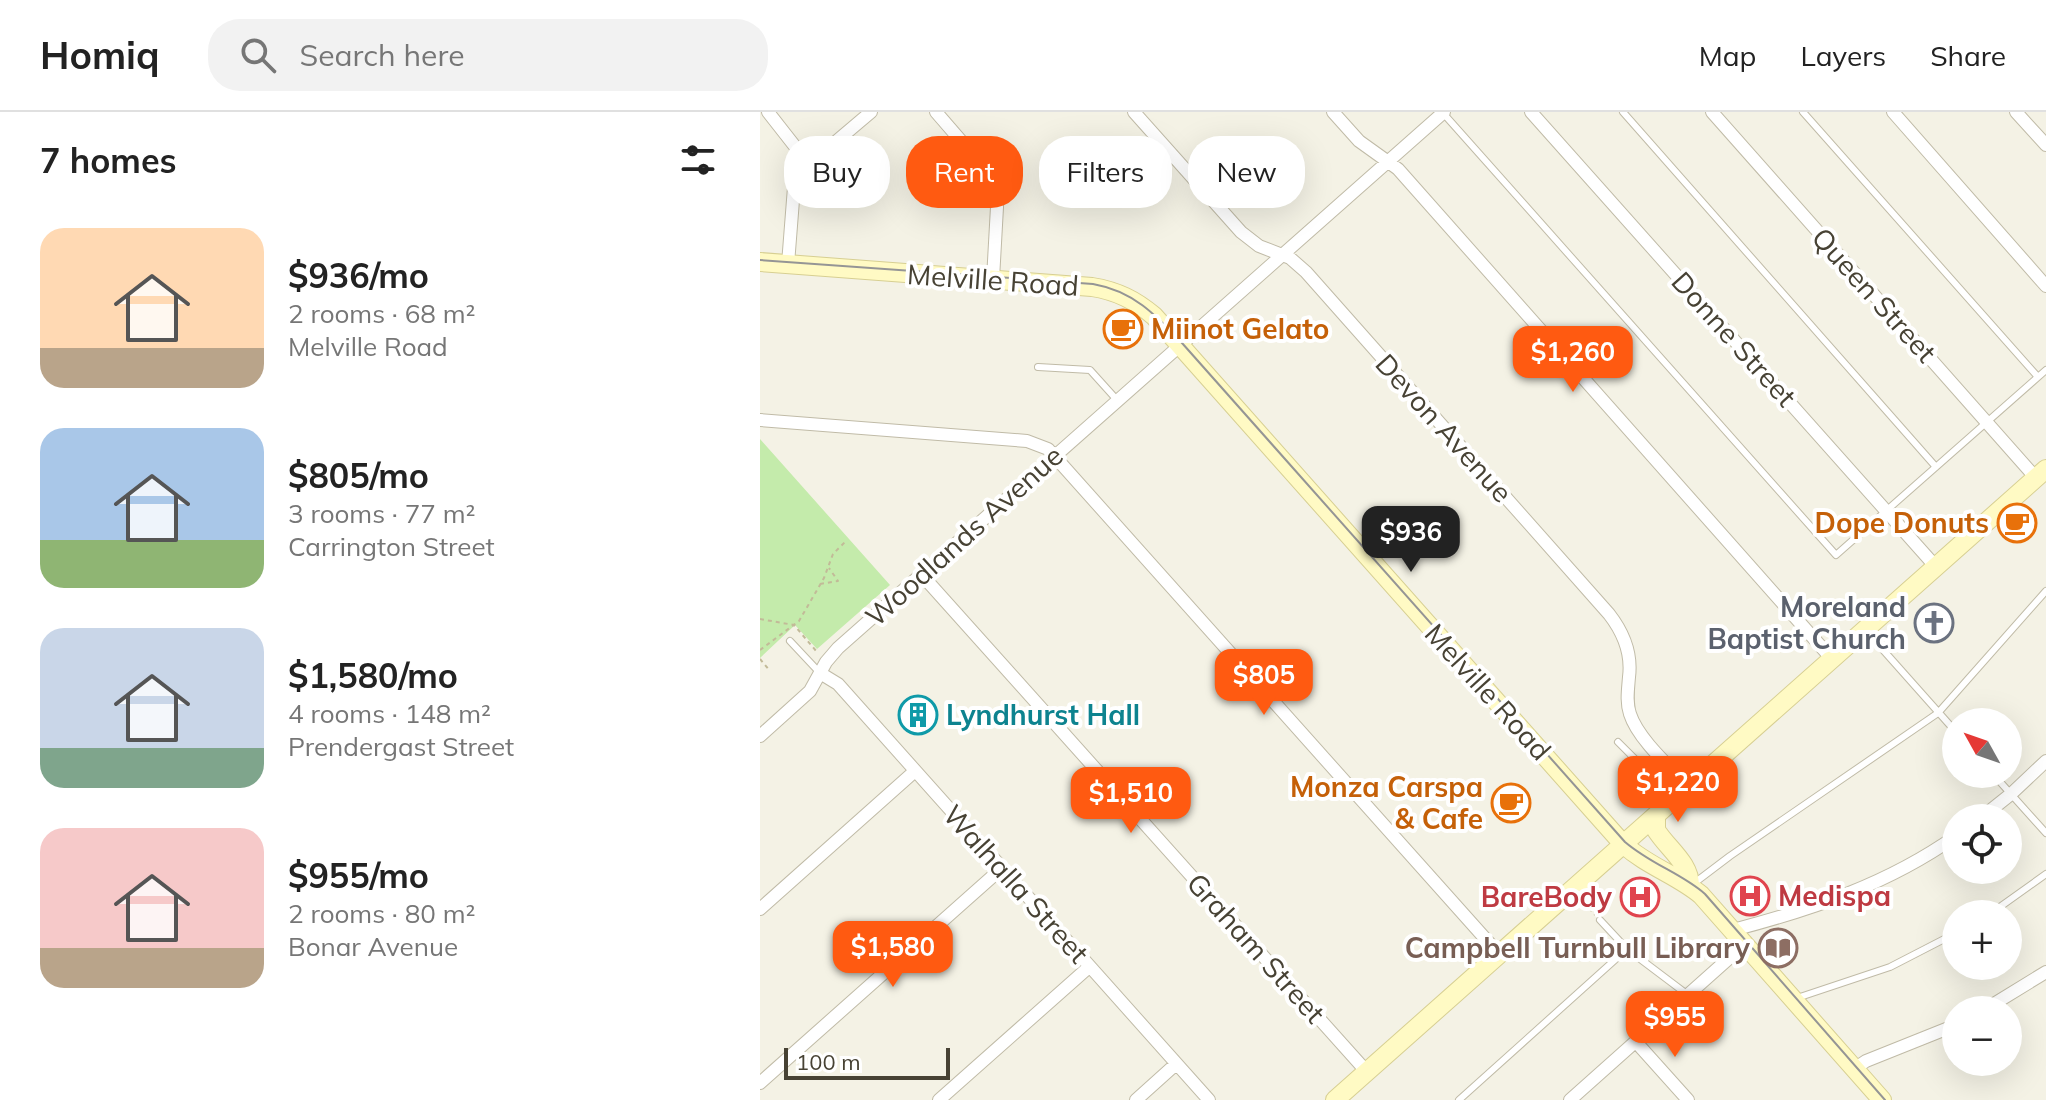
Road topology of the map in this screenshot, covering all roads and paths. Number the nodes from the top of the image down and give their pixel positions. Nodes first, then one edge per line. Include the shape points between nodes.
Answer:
1 (768, 112) edge
2 (871, 112) edge
3 (936, 112) edge
4 (1134, 112) edge
5 (1333, 112) edge
6 (1531, 112) edge
7 (1623, 112) edge
8 (1712, 112) edge
9 (1803, 112) edge
10 (1893, 112) edge
11 (2016, 112) edge
12 (1439, 114) edge
13 (788, 136) edge
14 (843, 136) edge
15 (2046, 145) edge
16 (1388, 162) junction
17 (793, 208) edge
18 (1282, 256) junction
19 (760, 262) edge
20 (788, 264) junction
21 (993, 279) junction
22 (2046, 286) edge
23 (1180, 345) junction
24 (1038, 367) dead end
25 (2046, 370) edge
26 (2038, 377) junction
27 (1117, 400) junction
28 (760, 420) edge
29 (1987, 422) junction
30 (1055, 455) junction
31 (1936, 467) junction
32 (2041, 474) edge
33 (1886, 511) junction
34 (847, 540) dead end
35 (828, 566) junction
36 (1936, 567) junction
37 (921, 574) junction
38 (819, 585) junction
39 (2046, 591) edge
40 (1865, 630) junction
41 (790, 641) dead end
42 (760, 650) edge
43 (760, 659) edge
44 (1832, 659) junction
45 (770, 671) dead end
46 (820, 673) junction
47 (1938, 713) junction
48 (1942, 717) edge
49 (760, 736) edge
50 (1618, 742) dead end
51 (2046, 761) edge
52 (915, 771) junction
53 (1648, 772) dead end
54 (1688, 786) junction
55 (2006, 788) edge
56 (2011, 794) junction
57 (1998, 804) edge
58 (1656, 815) junction
59 (2046, 833) edge
60 (1623, 844) junction
61 (1942, 845) edge
62 (1002, 868) junction
63 (2046, 874) edge
64 (1690, 886) junction
65 (2010, 900) edge
66 (1583, 901) dead end
67 (760, 909) edge
68 (1600, 920) joint
69 (1739, 937) junction
70 (1942, 940) edge
71 (1627, 949) junction
72 (1499, 954) junction
73 (1089, 967) junction
74 (2046, 972) edge
75 (1688, 995) junction
76 (2007, 996) edge
77 (1793, 999) junction
78 (1942, 1031) edge
79 (1636, 1042) junction
80 (1176, 1064) junction
81 (1854, 1069) junction
82 (1367, 1072) junction
83 (760, 1083) edge
84 (939, 1100) edge
85 (1136, 1100) edge
86 (1209, 1100) edge
87 (1335, 1100) edge
88 (1459, 1100) edge
89 (1570, 1100) edge
90 (1688, 1100) edge
91 (1882, 1100) edge

1 - 13 street
2 - 14 street
3 - 21 street via 998,189
4 - 18 street, Devon Avenue via 1234,226
5 - 16 street
6 - 33 street, Donne Street
7 - 31 lane
8 - 29 street, Queen Street
9 - 26 lane
10 - 22 street
11 - 15 street
12 - 16 street, Woodlands Avenue
12 - 33 lane via 1836,555
16 - 18 street, Woodlands Avenue
16 - 44 street
17 - 20 street
18 - 23 street, Woodlands Avenue
18 - 54 street, Devon Avenue via 1306,272 1609,614 1628,654 1630,717
19 - 20 main road, Melville Road
20 - 21 main road, Melville Road
21 - 23 main road, Melville Road via 1119,293 1143,306
23 - 27 street, Woodlands Avenue
23 - 60 main road, Melville Road
24 - 27 lane via 1090,370
25 - 26 lane
26 - 29 lane
27 - 30 street, Woodlands Avenue
28 - 30 street via 1027,441
29 - 31 lane
29 - 32 street, Queen Street
30 - 37 street, Woodlands Avenue
30 - 72 street
31 - 33 lane
32 - 36 main road
33 - 36 street, Donne Street
34 - 35 path
35 - 38 path
35 - 38 path via 838,581
36 - 40 main road
37 - 46 street, Woodlands Avenue via 838,648
37 - 82 street, Graham Street
38 - 42 path via 799,621
39 - 47 lane
40 - 44 main road
40 - 47 lane
41 - 46 lane
43 - 45 path
44 - 54 main road
46 - 49 street, Woodlands Avenue via 810,691
46 - 52 street, Walhalla Street via 833,680
47 - 48 lane
47 - 64 lane
50 - 53 lane
51 - 56 street
52 - 62 street, Walhalla Street
52 - 67 street
54 - 58 main road
55 - 56 lane
56 - 57 street
56 - 59 lane
58 - 60 main road
58 - 64 main road via 1656,830 1683,862
60 - 64 main road, Melville Road
60 - 72 main road
61 - 69 street via 1863,889
62 - 73 street, Walhalla Street
62 - 83 street
63 - 65 lane
64 - 69 main road, Melville Road
66 - 68 path
68 - 71 lane
69 - 75 street
69 - 77 main road, Melville Road
70 - 77 lane via 1890,967
71 - 75 lane
71 - 88 lane
72 - 82 main road
73 - 80 street, Walhalla Street
73 - 84 street
74 - 76 street
75 - 79 street
77 - 81 main road, Melville Road
78 - 81 street
79 - 89 street
79 - 90 street
80 - 85 street
80 - 86 street, Walhalla Street
81 - 91 main road, Melville Road
82 - 87 main road

